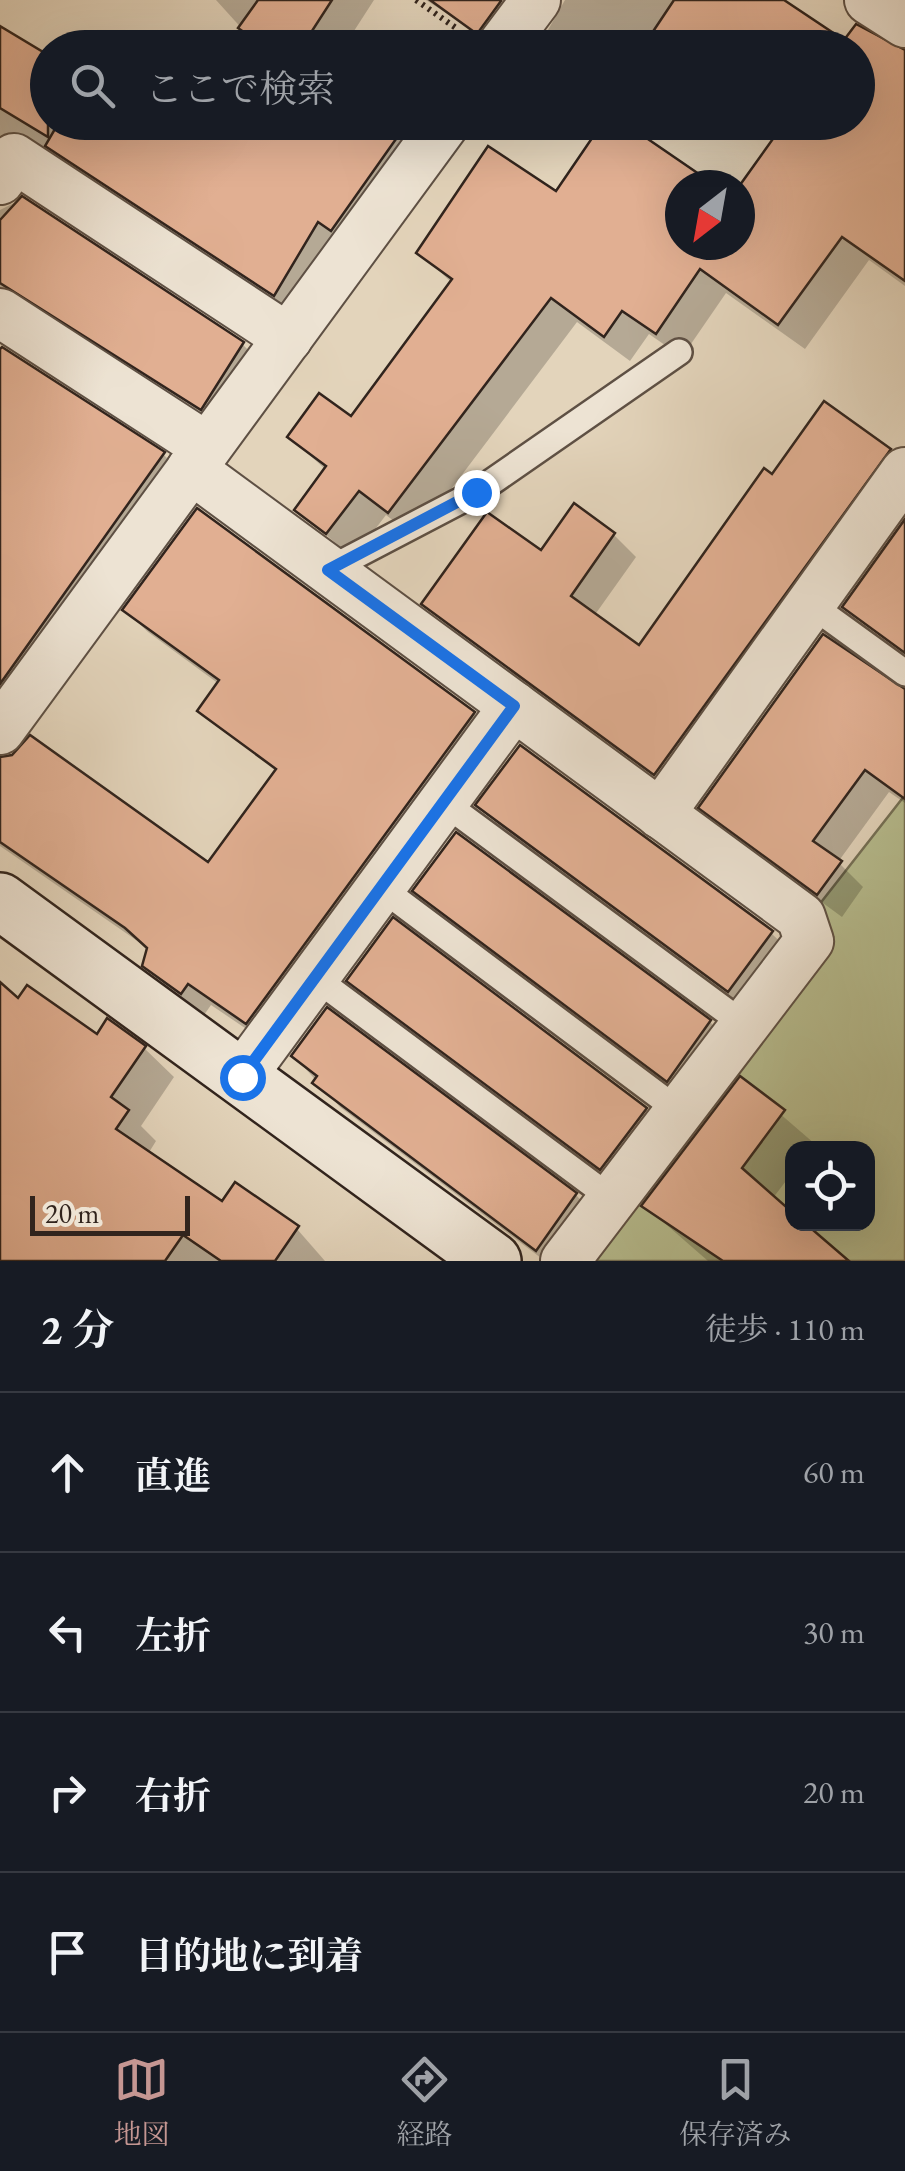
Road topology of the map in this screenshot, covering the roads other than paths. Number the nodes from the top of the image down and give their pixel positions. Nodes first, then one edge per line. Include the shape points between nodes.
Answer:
1 (536, 0) edge
2 (869, 0) edge
3 (905, 24) edge
4 (501, 30) edge
5 (433, 140) edge
6 (0, 180) edge
7 (0, 313) edge
8 (288, 338) junction
9 (679, 352) dead end
10 (199, 458) junction
11 (905, 472) edge
12 (328, 570) junction
13 (810, 604) junction
14 (905, 673) edge
15 (514, 706) junction
16 (0, 730) edge
17 (443, 802) junction
18 (660, 814) junction
19 (380, 887) junction
20 (0, 900) edge
21 (314, 977) junction
22 (744, 1026) junction
23 (242, 1077) junction
24 (679, 1111) junction
25 (612, 1200) junction
26 (493, 1261) edge
27 (565, 1261) edge

1 - 4 street
2 - 3 street
5 - 8 street
6 - 8 street via 14,158
7 - 10 street
8 - 10 street
9 - 12 lane via 476,492
10 - 12 street
10 - 16 street
11 - 13 street
12 - 15 street
13 - 14 lane
13 - 18 street
15 - 17 street
15 - 18 street
17 - 19 street
17 - 22 lane
18 - 22 street via 801,917 809,940
19 - 21 street
19 - 24 lane
20 - 23 street
21 - 23 street
21 - 25 lane
22 - 24 street
23 - 26 street
24 - 25 street
25 - 27 street

